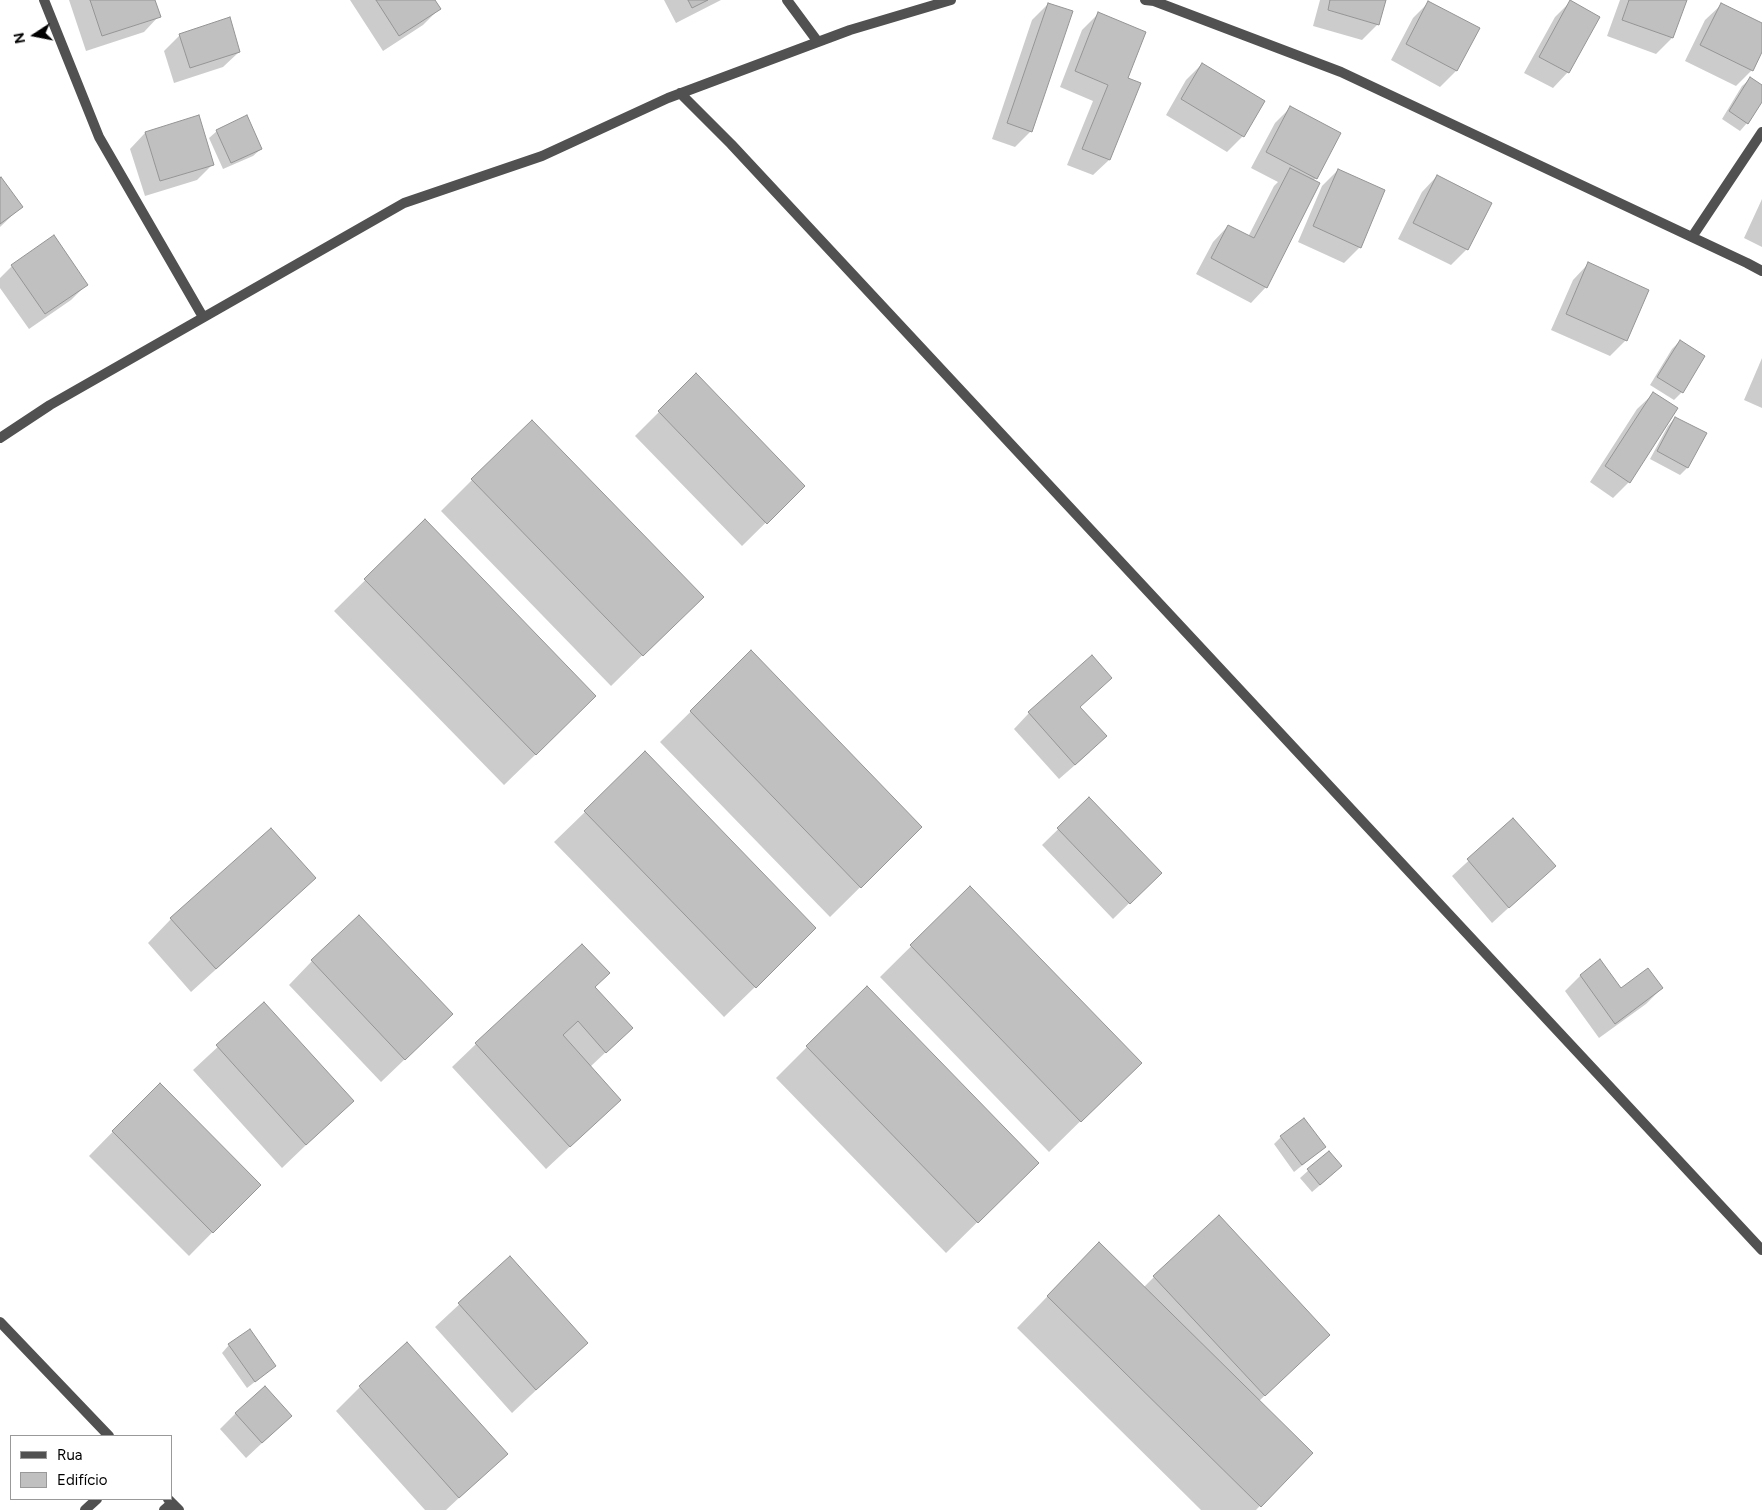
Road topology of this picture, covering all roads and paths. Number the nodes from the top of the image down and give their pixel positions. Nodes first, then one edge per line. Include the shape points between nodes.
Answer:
1 (44, 0) edge
2 (787, 0) edge
3 (951, 0) edge
4 (1145, 0) edge
5 (818, 42) junction
6 (680, 93) junction
7 (1762, 132) edge
8 (1692, 237) junction
9 (1762, 272) edge
10 (203, 317) junction
11 (0, 438) edge
12 (1762, 1250) edge
13 (0, 1322) edge
14 (108, 1435) edge
15 (97, 1500) edge
16 (85, 1510) edge

1 - 10 street via 99,137
2 - 5 street
3 - 5 street
4 - 8 street via 1342,72
5 - 6 street
6 - 10 street via 542,156 404,203
6 - 12 street
7 - 8 street
8 - 9 street
10 - 11 street via 50,405
13 - 14 street
15 - 16 street

